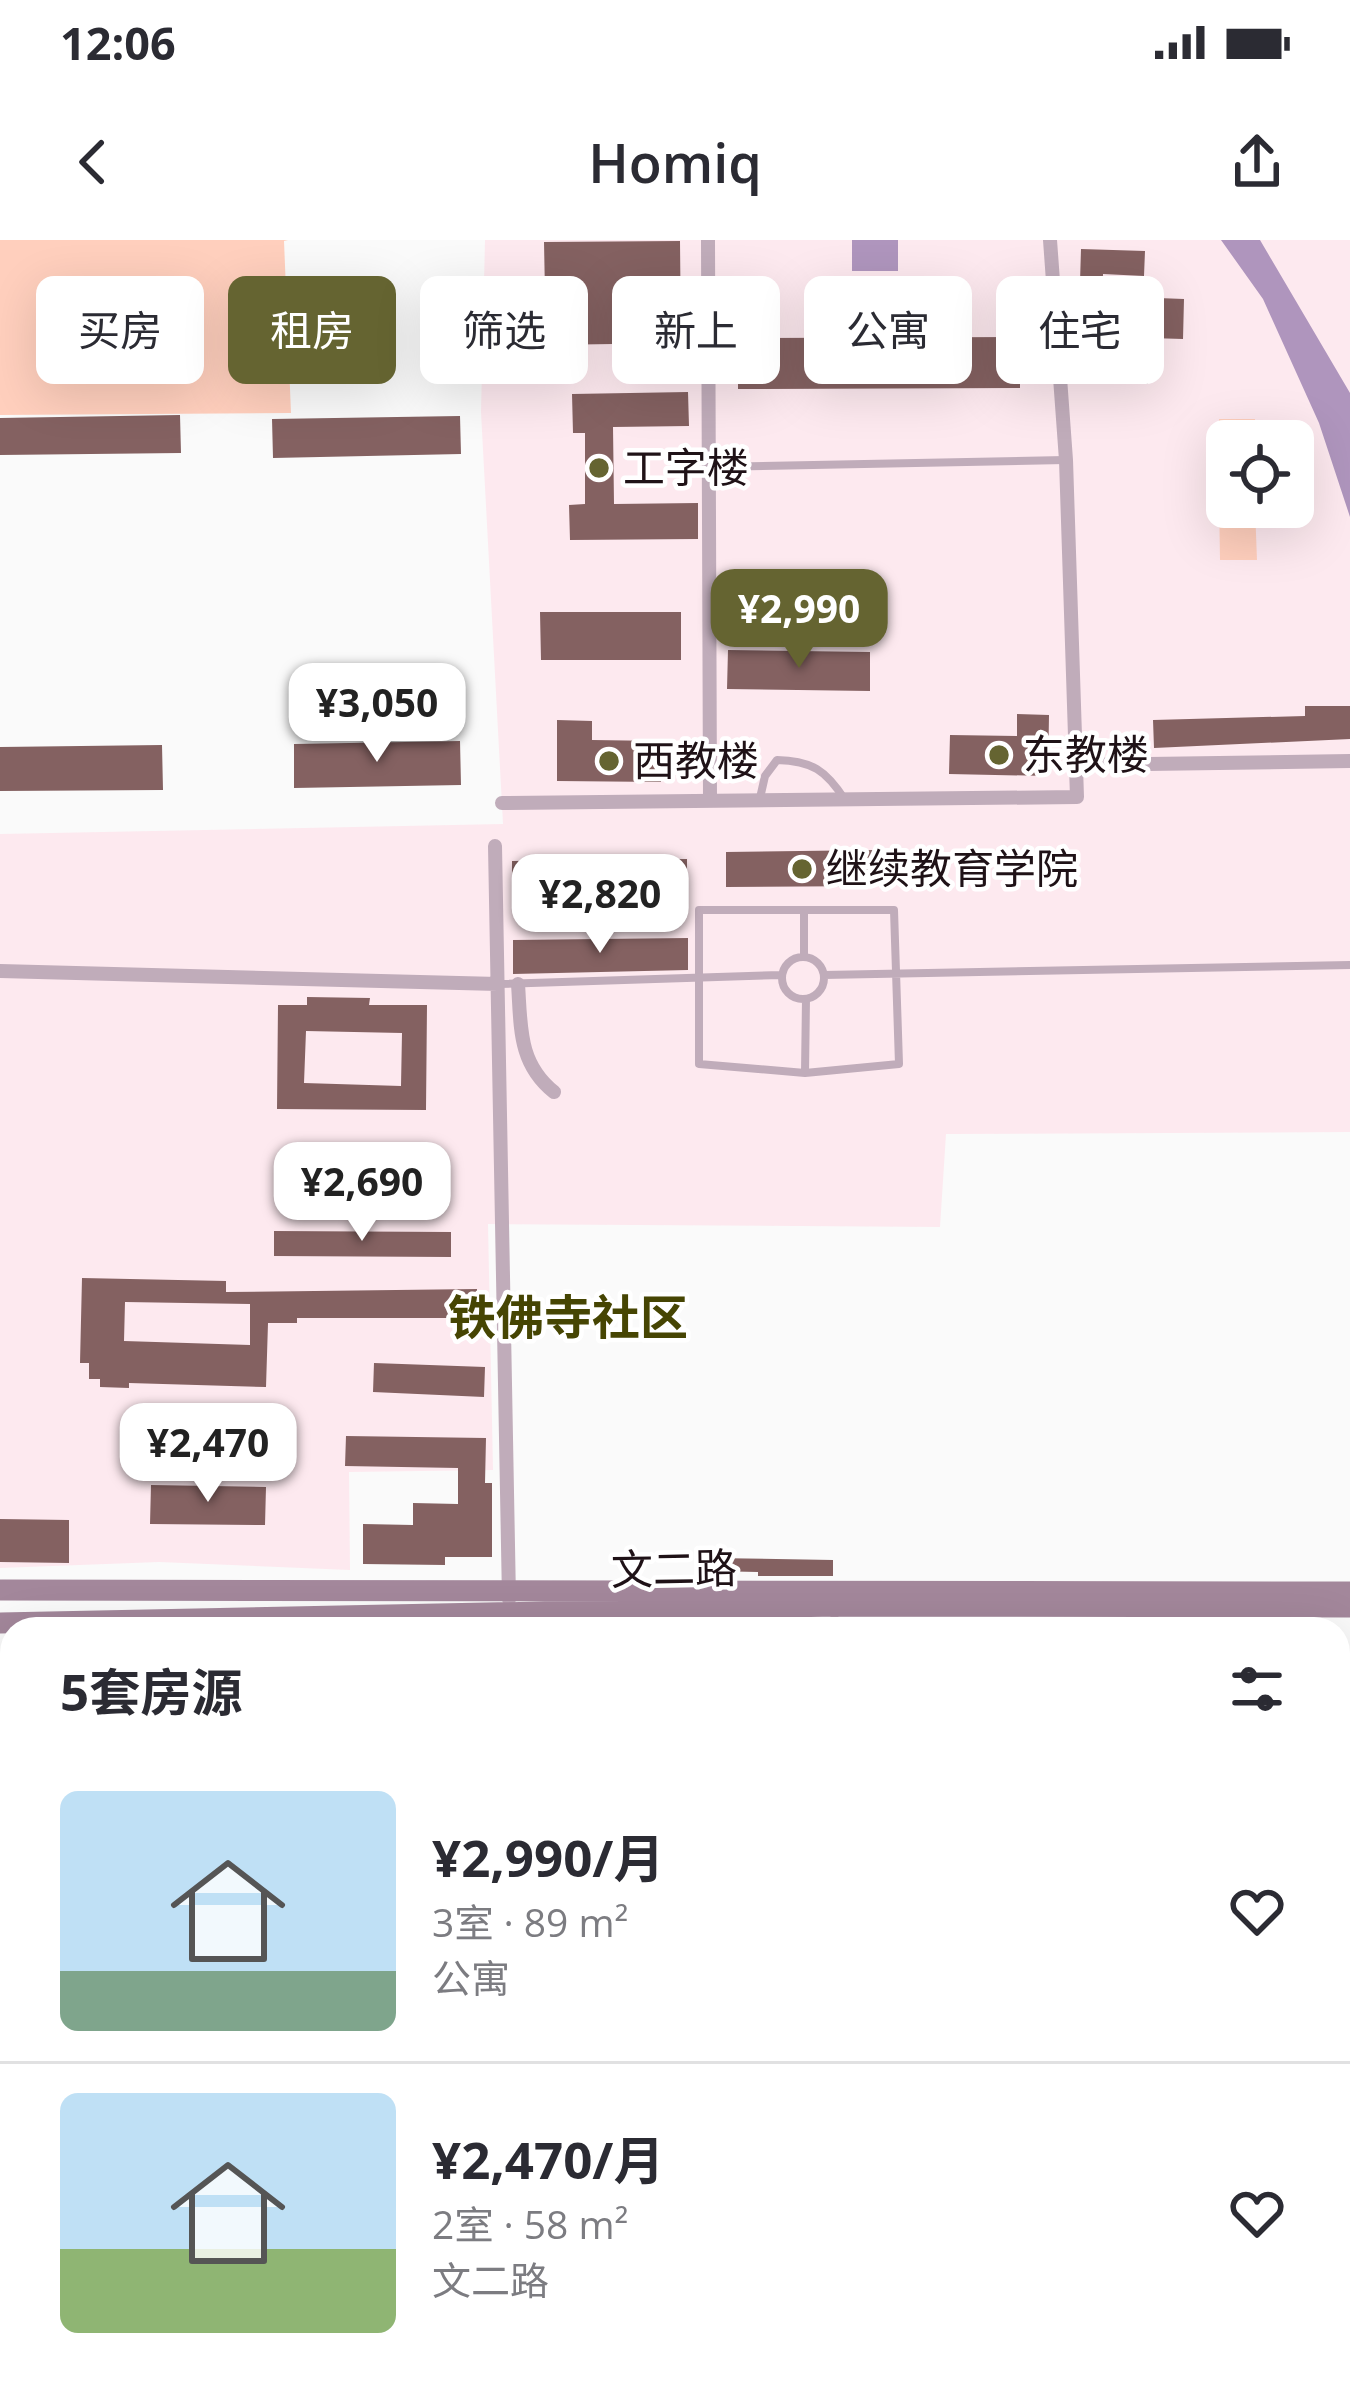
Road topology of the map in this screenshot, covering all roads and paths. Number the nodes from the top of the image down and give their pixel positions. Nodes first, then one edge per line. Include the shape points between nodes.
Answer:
1 (708, 240) edge
2 (1050, 240) edge
3 (1066, 460) junction
4 (707, 467) junction
5 (1350, 761) edge
6 (1077, 765) junction
7 (710, 800) junction
8 (760, 800) junction
9 (846, 801) junction
10 (502, 803) dead end
11 (495, 846) dead end
12 (804, 910) junction
13 (804, 956) junction
14 (1350, 965) edge
15 (0, 971) edge
16 (896, 973) junction
17 (824, 974) junction
18 (781, 976) junction
19 (699, 978) junction
20 (498, 984) junction
21 (518, 984) junction
22 (806, 999) junction
23 (805, 1072) junction
24 (554, 1092) dead end
25 (0, 1590) edge
26 (1350, 1592) edge
27 (510, 1601) junction
28 (834, 1606) junction
29 (1350, 1607) edge
30 (139, 1617) edge
31 (834, 1617) edge

1 - 4 street
2 - 3 street
3 - 4 lane
3 - 6 street
4 - 7 street
5 - 6 street
6 - 9 street via 1078,796
7 - 8 street
7 - 10 street
8 - 9 street
8 - 9 lane via 777,760 806,761 829,774
11 - 20 street
12 - 13 lane
12 - 16 lane via 894,910
12 - 19 lane via 699,910
13 - 17 lane
13 - 18 lane
14 - 16 lane
15 - 20 street
16 - 17 lane
16 - 23 lane via 899,1064
17 - 22 lane via 818,993
18 - 19 lane
18 - 22 lane via 788,993
19 - 21 lane
19 - 23 lane via 699,1064
20 - 21 lane
20 - 27 street
21 - 24 street via 524,1054
22 - 23 lane
25 - 27 main road, 文二路
26 - 27 main road, 文二路
27 - 28 main road, 文二路
27 - 30 main road, 文二路
28 - 29 main road, 文二路
28 - 31 lane

